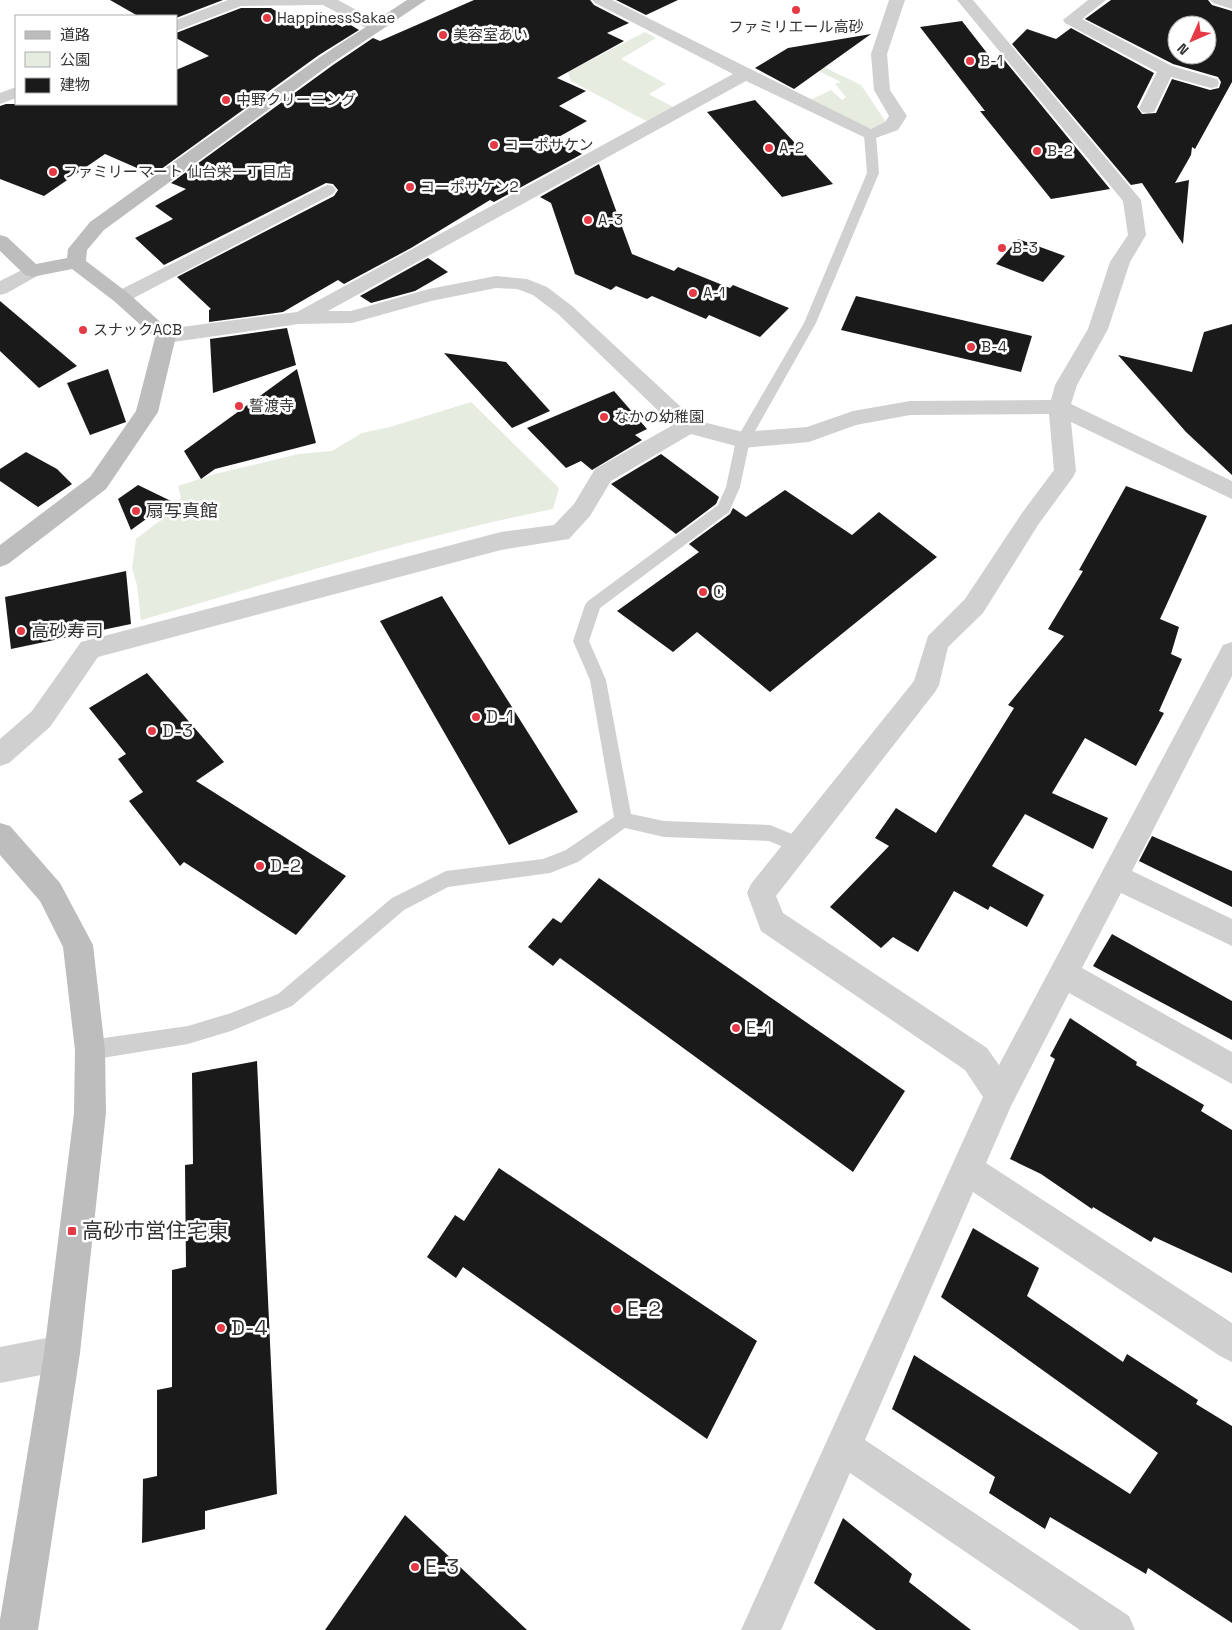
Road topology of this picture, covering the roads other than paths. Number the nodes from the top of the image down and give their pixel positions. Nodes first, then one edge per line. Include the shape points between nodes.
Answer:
1 (418, 0) edge
2 (600, 0) edge
3 (897, 0) edge
4 (965, 0) edge
5 (1098, 0) edge
6 (1218, 0) edge
7 (1232, 4) edge
8 (178, 25) edge
9 (376, 27) junction
10 (1166, 70) junction
11 (746, 74) junction
12 (1212, 83) dead end
13 (15, 92) edge
14 (0, 98) edge
15 (1148, 108) dead end
16 (870, 135) junction
17 (327, 190) dead end
18 (0, 241) edge
19 (76, 262) junction
20 (32, 271) junction
21 (0, 289) edge
22 (121, 297) junction
23 (299, 318) junction
24 (166, 336) junction
25 (1059, 407) junction
26 (688, 426) junction
27 (743, 440) junction
28 (1232, 491) edge
29 (0, 558) edge
30 (1232, 652) edge
31 (0, 755) edge
32 (623, 820) junction
33 (0, 834) edge
34 (798, 845) junction
35 (1115, 876) junction
36 (1232, 933) edge
37 (1064, 974) junction
38 (90, 1050) junction
39 (1232, 1069) edge
40 (1000, 1095) junction
41 (967, 1169) junction
42 (1232, 1344) edge
43 (62, 1353) junction
44 (0, 1365) edge
45 (843, 1447) junction
46 (18, 1630) edge
47 (761, 1630) edge
48 (1115, 1630) edge

1 - 9 street
2 - 11 street
3 - 16 street via 879,54 882,90 898,116 892,126
4 - 25 street via 1132,200 1137,236 1120,262 1098,330 1066,385
5 - 10 street via 1071,20
6 - 7 street
8 - 9 street via 239,1 326,0
9 - 19 street via 97,226 78,249
10 - 12 street
10 - 15 street
11 - 16 street
11 - 23 street
13 - 14 street
16 - 27 lane via 873,173 870,182 810,322
17 - 22 street
18 - 20 street
19 - 20 street
19 - 22 street
20 - 21 street
22 - 24 street
23 - 24 street
23 - 26 street via 352,317 496,282 520,283 540,291 565,310
24 - 29 street via 147,412 98,483
25 - 27 street via 910,408 854,418 809,434
25 - 28 street
25 - 34 street via 1065,471 974,606 937,643 926,685
26 - 27 street
26 - 31 street via 603,475 582,510 561,532 501,541 90,649 41,719
27 - 32 lane via 733,487 724,508 593,605 581,641 598,680
30 - 35 street
32 - 34 lane via 664,829 770,833
32 - 38 lane via 572,856 544,867 446,879 398,904 285,1000 188,1035
33 - 38 street via 50,892 78,945
34 - 40 street via 762,893 771,922 976,1059
35 - 36 street
35 - 37 street
37 - 39 street
37 - 40 street
38 - 43 street via 90,1113
40 - 41 street
41 - 42 street
41 - 45 street
43 - 44 street
43 - 46 street
45 - 47 street
45 - 48 street

